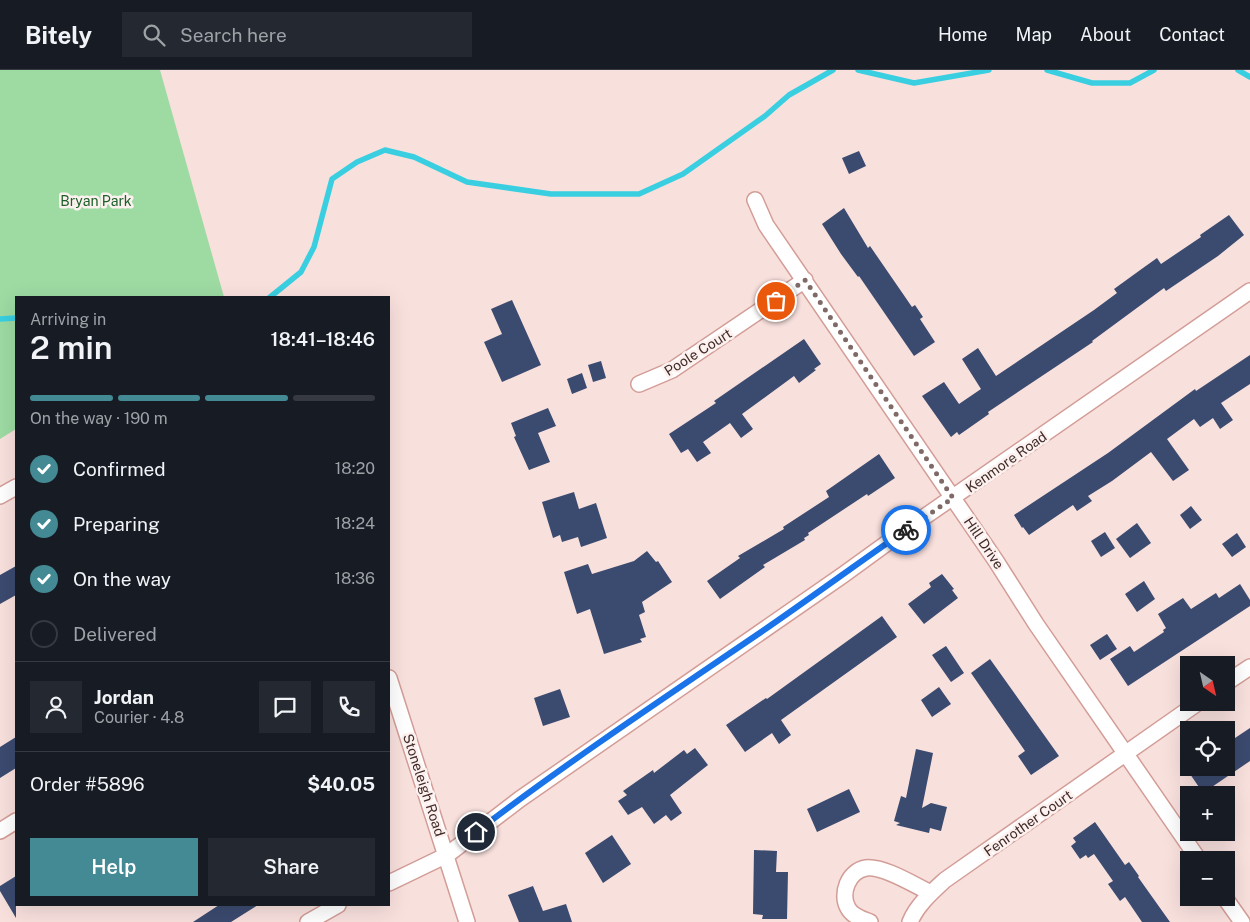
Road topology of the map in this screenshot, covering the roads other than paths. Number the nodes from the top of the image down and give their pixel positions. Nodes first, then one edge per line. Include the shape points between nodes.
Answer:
1 (755, 200) dead end
2 (805, 280) junction
3 (1250, 291) edge
4 (639, 384) dead end
5 (15, 488) edge
6 (0, 496) edge
7 (953, 498) junction
8 (1250, 667) edge
9 (1235, 678) edge
10 (390, 681) edge
11 (1186, 711) edge
12 (1126, 754) junction
13 (15, 822) edge
14 (0, 831) edge
15 (1193, 851) edge
16 (447, 855) junction
17 (390, 883) edge
18 (930, 893) junction
19 (336, 906) edge
20 (1231, 906) edge
21 (308, 922) edge
22 (467, 922) edge
23 (870, 922) edge
24 (910, 922) edge
25 (1242, 922) edge

1 - 2 street, Hill Drive via 766,225
2 - 4 street, Poole Court via 672,370
2 - 7 street, Hill Drive
3 - 7 street, Kenmore Road
5 - 6 street
7 - 12 street, Hill Drive
7 - 16 street, Kenmore Road via 573,761
8 - 9 street
10 - 16 street, Stoneleigh Road
11 - 12 street, Fenrother Court
12 - 15 street, Hill Drive
12 - 18 street, Fenrother Court
13 - 14 street
16 - 17 street, Kenmore Road
16 - 22 street, Stoneleigh Road
18 - 23 street via 881,870 866,868 859,871 850,878 844,899 848,909
18 - 24 street, Fenrother Court
19 - 21 street
20 - 25 street

